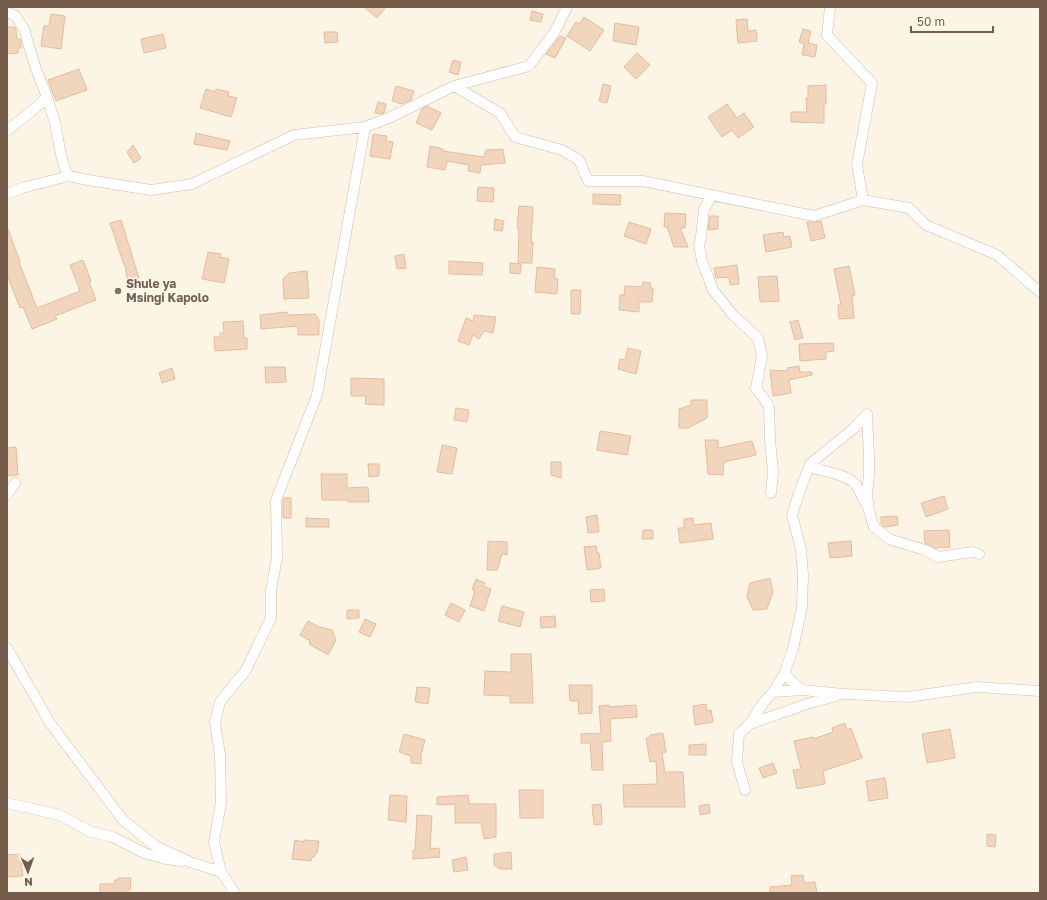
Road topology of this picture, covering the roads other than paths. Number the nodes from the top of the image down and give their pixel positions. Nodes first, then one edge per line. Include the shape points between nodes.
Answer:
1 (567, 7) edge
2 (830, 7) edge
3 (7, 12) edge
4 (454, 86) junction
5 (47, 97) junction
6 (365, 127) junction
7 (7, 131) edge
8 (69, 176) junction
9 (7, 194) edge
10 (712, 195) junction
11 (863, 200) junction
12 (1040, 292) edge
13 (809, 466) junction
14 (15, 483) dead end
15 (771, 493) dead end
16 (7, 496) edge
17 (869, 511) junction
18 (979, 554) dead end
19 (7, 648) edge
20 (784, 674) junction
21 (802, 690) junction
22 (1040, 690) edge
23 (773, 692) junction
24 (844, 694) junction
25 (750, 724) junction
26 (745, 790) dead end
27 (7, 802) edge
28 (190, 862) junction
29 (221, 872) junction
30 (235, 893) edge

1 - 4 street via 554,33 529,66
2 - 11 street via 827,35 872,83 857,165
3 - 5 street via 16,16 25,31
4 - 6 street
4 - 10 street via 500,113 515,137 562,150 579,160 588,182 643,181
5 - 7 street
5 - 8 street via 61,155
6 - 8 street via 294,135 192,184 152,190
6 - 29 street via 317,396 276,500 277,558 271,590 271,618 246,670 220,702 215,722 220,755 221,803 214,842
8 - 9 street
10 - 11 street via 814,216
10 - 15 street via 704,209 699,245 702,261 713,290 733,315 758,338 762,356 756,388 769,406 773,472
11 - 12 street via 909,208 926,225 997,255
13 - 17 street via 841,475 855,484
13 - 17 street via 867,414
13 - 20 street via 792,515 801,549 803,583 800,614
14 - 16 street
17 - 18 street via 874,527 889,539 925,550 938,558 972,552
19 - 28 street via 50,723 123,820 154,845
20 - 21 street
20 - 23 street
21 - 23 street
21 - 24 street
22 - 24 street via 976,686 908,697
23 - 25 street
24 - 25 street via 806,704
25 - 26 street via 738,734 737,762
27 - 28 street via 60,815 91,832 113,837 144,853
28 - 29 street
29 - 30 street

